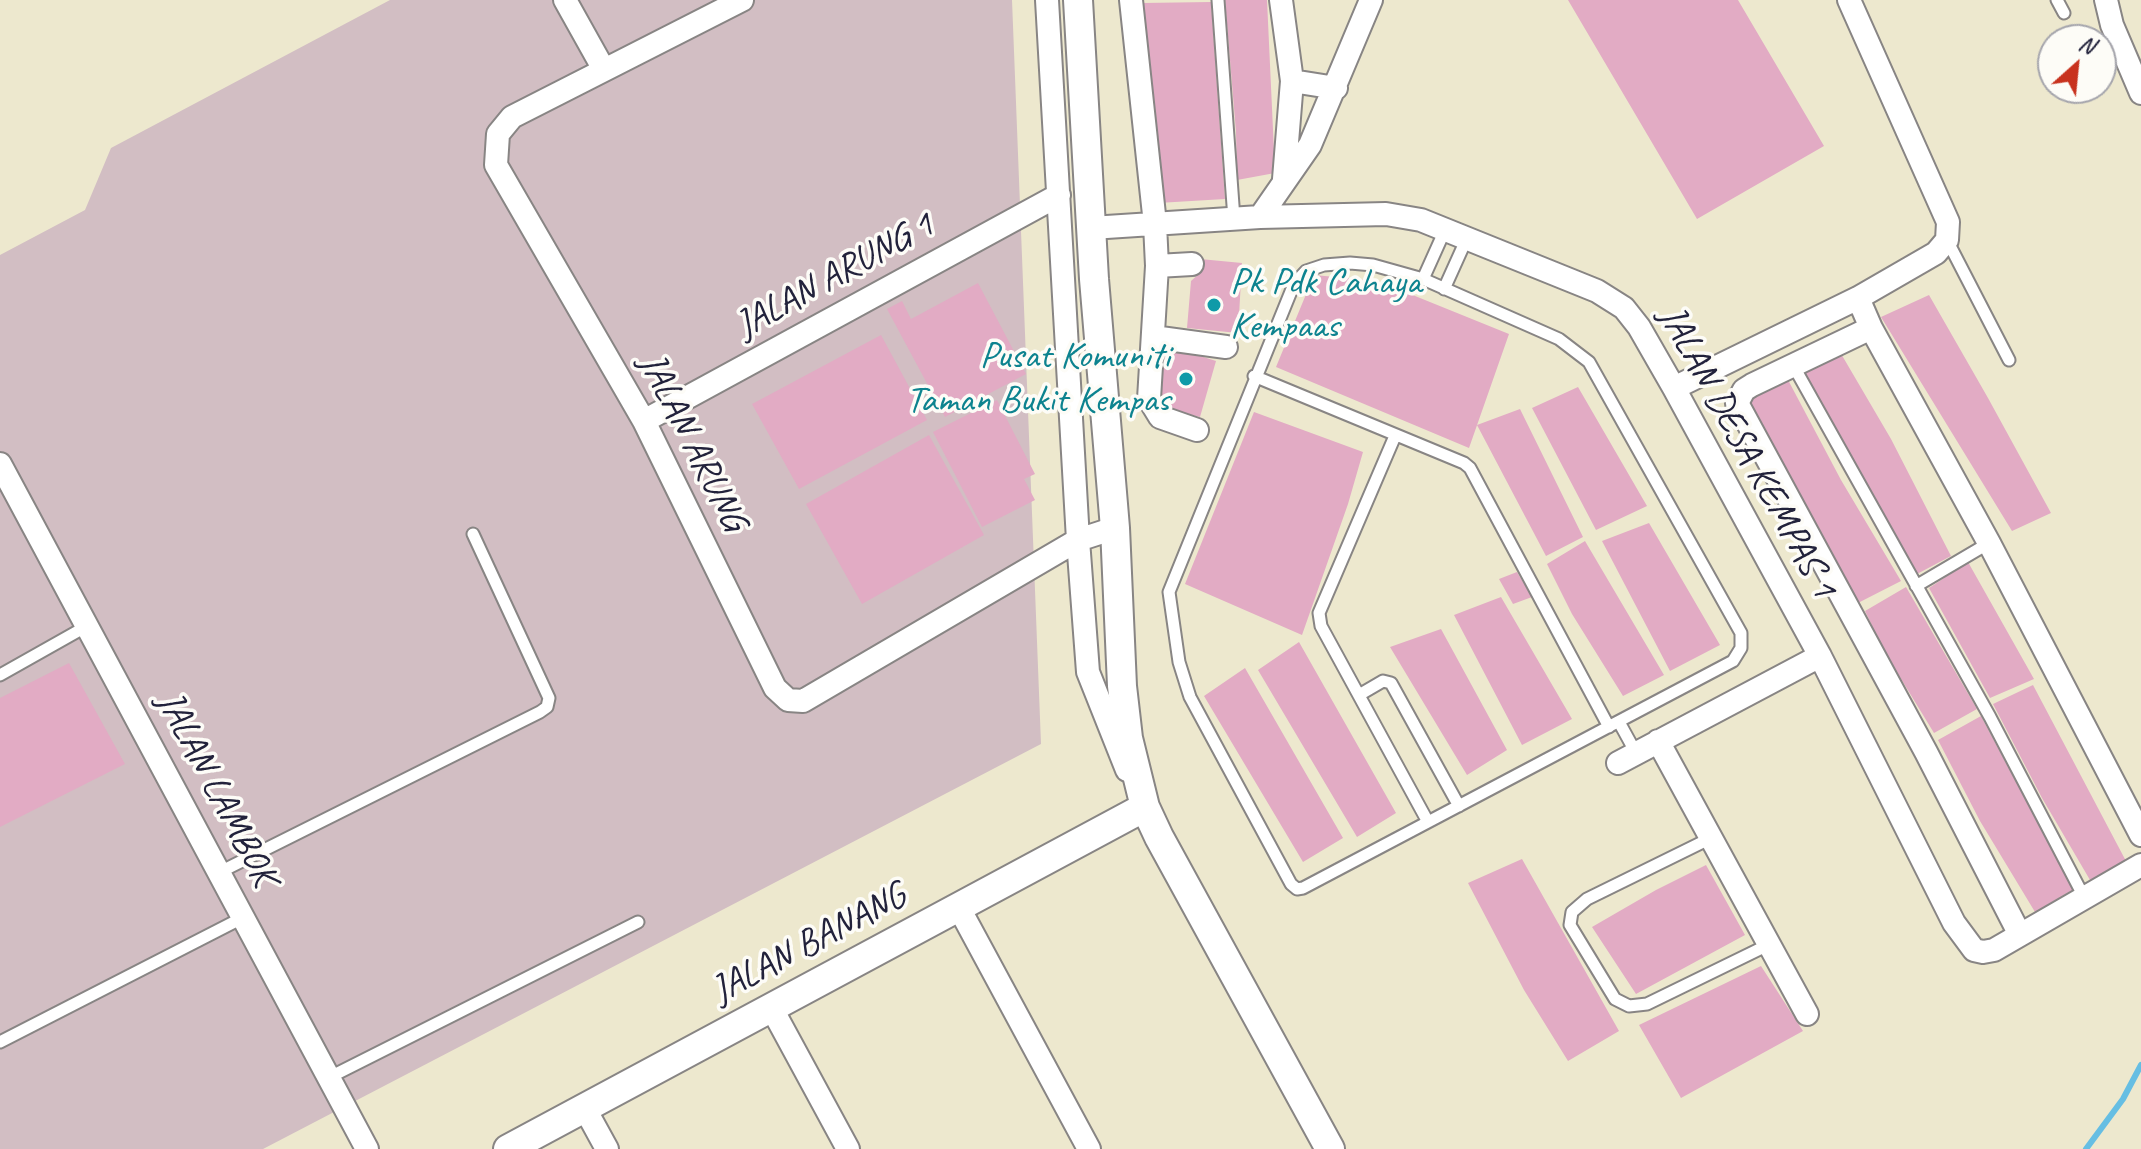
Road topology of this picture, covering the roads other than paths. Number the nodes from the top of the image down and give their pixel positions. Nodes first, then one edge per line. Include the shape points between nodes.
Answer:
1 (565, 0) edge
2 (742, 0) edge
3 (1047, 0) edge
4 (1078, 0) edge
5 (1131, 0) edge
6 (1218, 0) edge
7 (1281, 0) edge
8 (1371, 0) edge
9 (1849, 0) edge
10 (2057, 0) edge
11 (2106, 0) edge
12 (2064, 13) dead end
13 (603, 68) junction
14 (1292, 81) junction
15 (2138, 82) edge
16 (1336, 88) junction
17 (1284, 179) junction
18 (1059, 195) junction
19 (1260, 217) junction
20 (1234, 219) junction
21 (1155, 224) junction
22 (1091, 228) junction
23 (1445, 230) junction
24 (1467, 238) junction
25 (1947, 240) junction
26 (1192, 264) dead end
27 (1157, 266) junction
28 (1423, 279) junction
29 (1444, 289) junction
30 (1858, 298) junction
31 (1871, 328) junction
32 (1153, 337) junction
33 (1226, 347) dead end
34 (2009, 360) dead end
35 (1793, 365) junction
36 (1254, 376) junction
37 (1674, 388) junction
38 (644, 421) junction
39 (1197, 430) dead end
40 (1395, 436) junction
41 (0, 464) edge
42 (1115, 528) junction
43 (473, 534) dead end
44 (1078, 540) junction
45 (1989, 543) junction
46 (1916, 586) junction
47 (87, 626) junction
48 (1820, 656) junction
49 (0, 675) edge
50 (1359, 695) junction
51 (1614, 724) junction
52 (1658, 741) junction
53 (1627, 758) joint
54 (1459, 806) junction
55 (1145, 807) junction
56 (1428, 822) junction
57 (2141, 835) edge
58 (1711, 838) junction
59 (2141, 865) edge
60 (220, 872) junction
61 (2084, 897) junction
62 (959, 908) junction
63 (244, 917) junction
64 (638, 922) dead end
65 (2020, 935) junction
66 (1770, 944) junction
67 (771, 1007) junction
68 (1807, 1014) dead end
69 (0, 1042) edge
70 (330, 1077) junction
71 (584, 1107) junction
72 (367, 1149) edge
73 (508, 1149) edge
74 (607, 1149) edge
75 (848, 1149) edge
76 (1089, 1149) edge
77 (1330, 1149) edge

1 - 13 street
2 - 13 street, JALAN ARUNG
3 - 18 street
4 - 22 street
5 - 21 street
6 - 20 lane
7 - 14 street
8 - 16 street
9 - 25 street via 1948,222
10 - 12 lane
11 - 15 street
13 - 38 street, JALAN ARUNG via 512,117 498,134 496,165
14 - 16 street
14 - 17 street
16 - 17 street via 1310,145
17 - 19 street
18 - 38 street, JALAN ARUNG 1
18 - 44 street
19 - 20 street, JALAN DESA KEMPAS 1
19 - 23 street, JALAN DESA KEMPAS 1 via 1386,214
20 - 21 street, JALAN DESA KEMPAS 1
21 - 22 street, JALAN DESA KEMPAS 1
21 - 27 street
22 - 42 street
23 - 24 street, JALAN DESA KEMPAS 1
23 - 28 lane
24 - 29 lane
24 - 37 street, JALAN DESA KEMPAS 1 via 1597,291 1624,308
25 - 30 street via 1936,253
25 - 34 lane
26 - 27 street
27 - 32 street
28 - 29 lane
28 - 36 lane via 1373,265 1324,265 1306,271 1294,284
29 - 51 lane via 1559,339 1589,362 1741,633 1741,648 1733,661
30 - 31 street
30 - 37 street
31 - 35 street
31 - 45 street
32 - 33 street
32 - 39 street via 1149,399 1160,417
35 - 46 lane
35 - 65 street via 1744,390 1737,403
36 - 40 lane
36 - 56 lane via 1169,592 1190,697 1297,889
37 - 48 street, JALAN DESA KEMPAS 1
38 - 44 street, JALAN ARUNG via 775,688 788,700 803,701
40 - 50 lane via 1319,613
40 - 51 lane via 1470,468
41 - 47 street, JALAN LAMBOK
42 - 44 street, JALAN ARUNG
42 - 55 street via 1128,738
43 - 60 lane via 549,698 547,707
44 - 55 street via 1088,672
45 - 46 lane
45 - 57 street
46 - 61 lane
47 - 49 lane
47 - 60 street, JALAN LAMBOK
48 - 52 street
48 - 65 street, JALAN DESA KEMPAS 1 via 1954,923 1974,950 1994,950
50 - 54 lane via 1383,681 1391,683
50 - 56 lane
51 - 53 lane
51 - 54 lane
52 - 53 street
52 - 58 street
54 - 56 lane
55 - 62 street, JALAN BANANG
55 - 77 street
58 - 66 street
58 - 66 lane via 1587,899 1572,912 1570,925 1615,999 1629,1006 1647,1004
59 - 61 street
60 - 63 street, JALAN LAMBOK
61 - 65 street
62 - 67 street, JALAN BANANG
62 - 76 street
63 - 69 lane
63 - 70 street, JALAN LAMBOK
64 - 70 lane
66 - 68 street
67 - 71 street, JALAN BANANG
67 - 75 street
70 - 72 street, JALAN LAMBOK
71 - 73 street, JALAN BANANG
71 - 74 street

